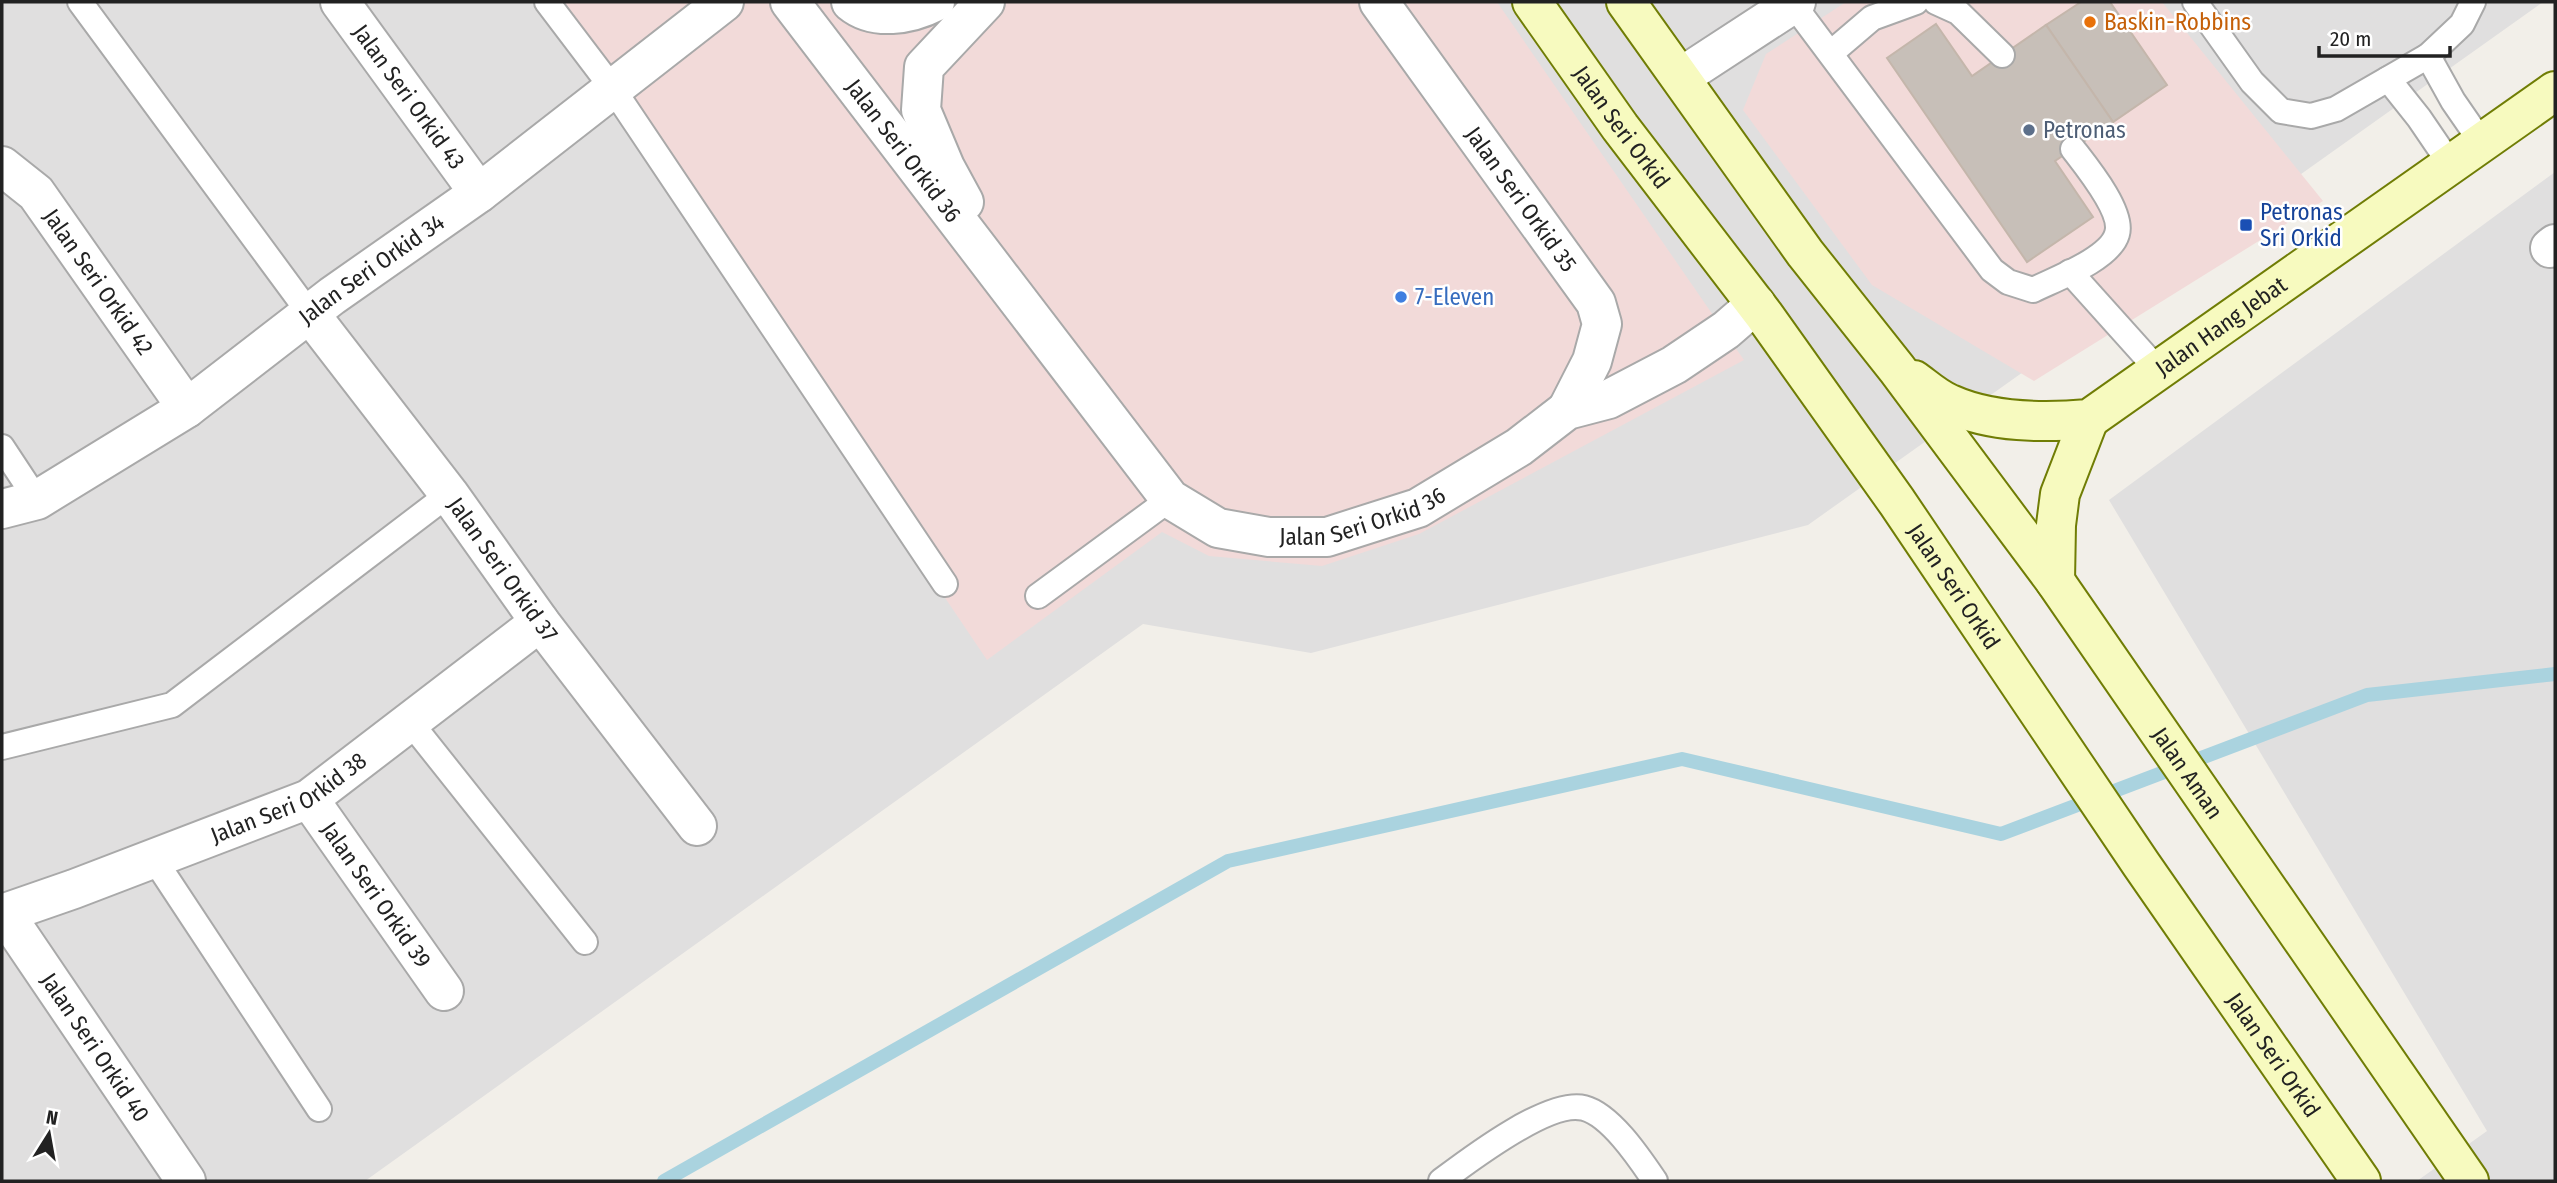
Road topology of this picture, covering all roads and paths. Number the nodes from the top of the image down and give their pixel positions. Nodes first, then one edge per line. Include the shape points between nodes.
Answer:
1 (80, 2) edge
2 (340, 2) edge
3 (547, 2) edge
4 (724, 2) edge
5 (790, 2) edge
6 (851, 2) edge
7 (935, 2) edge
8 (985, 2) edge
9 (1379, 2) edge
10 (1532, 2) edge
11 (1626, 2) edge
12 (1794, 2) edge
13 (1916, 2) edge
14 (1936, 2) edge
15 (2195, 2) edge
16 (2473, 2) edge
17 (1831, 53) junction
18 (2002, 55) dead end
19 (2428, 55) junction
20 (1681, 78) junction
21 (2388, 79) junction
22 (613, 89) junction
23 (2555, 91) edge
24 (2482, 143) junction
25 (2073, 149) dead end
26 (2451, 165) junction
27 (2, 166) edge
28 (479, 193) junction
29 (2070, 272) junction
30 (1016, 300) junction
31 (1756, 304) junction
32 (310, 314) junction
33 (1898, 369) junction
34 (2158, 370) junction
35 (187, 408) junction
36 (1567, 410) junction
37 (2089, 419) junction
38 (2, 447) edge
39 (449, 494) junction
40 (1170, 499) junction
41 (20, 504) edge
42 (2055, 581) junction
43 (946, 584) dead end
44 (1038, 596) dead end
45 (540, 622) junction
46 (410, 722) junction
47 (2, 747) edge
48 (309, 799) junction
49 (697, 826) dead end
50 (154, 859) junction
51 (3, 914) edge
52 (585, 942) dead end
53 (444, 991) dead end
54 (319, 1109) dead end
55 (1470, 1173) edge
56 (186, 1181) edge
57 (1441, 1181) edge
58 (1655, 1181) edge
59 (2361, 1181) edge
60 (2469, 1181) edge

1 - 32 lane
2 - 28 street, Jalan Seri Orkid 43
3 - 22 lane
4 - 22 street, Jalan Seri Orkid 34
5 - 30 street, Jalan Seri Orkid 36
6 - 7 street via 861,10 891,15
8 - 30 street, Jalan Seri Orkid 36 via 924,67 921,110 945,167
9 - 36 street, Jalan Seri Orkid 35 via 1596,303 1602,324 1592,361
10 - 31 main road, Jalan Seri Orkid via 1620,127
11 - 20 main road
12 - 17 lane
12 - 20 street
13 - 17 lane via 1872,18
14 - 18 lane via 1958,12
15 - 21 lane via 2252,82 2281,111 2311,116 2336,109
16 - 19 lane via 2462,24
17 - 29 lane via 1992,270 2008,282 2033,290
19 - 21 lane
19 - 24 lane
20 - 33 main road via 1805,253
21 - 26 lane
22 - 28 street, Jalan Seri Orkid 34
22 - 43 lane
23 - 24 main road, Jalan Hang Jebat
24 - 26 main road, Jalan Hang Jebat
25 - 29 lane via 2098,182 2115,214 2118,233 2108,250
26 - 34 main road, Jalan Hang Jebat
27 - 35 street, Jalan Seri Orkid 42 via 36,192
28 - 32 street, Jalan Seri Orkid 34
29 - 34 lane
30 - 40 street, Jalan Seri Orkid 36
31 - 36 street, Jalan Seri Orkid 36 via 1674,365 1609,399
31 - 59 main road, Jalan Seri Orkid via 1897,502
32 - 35 street, Jalan Seri Orkid 34
32 - 39 street, Jalan Seri Orkid 37
33 - 37 main road via 1949,404 1991,416 2051,422
33 - 42 main road, Jalan Aman
34 - 37 main road, Jalan Hang Jebat
35 - 41 street, Jalan Seri Orkid 34
36 - 40 street, Jalan Seri Orkid 36 via 1519,447 1418,508 1328,537 1269,537 1217,528
37 - 42 main road via 2060,494
38 - 41 lane
39 - 45 street, Jalan Seri Orkid 37
39 - 47 lane via 172,705
40 - 44 lane
42 - 60 main road, Jalan Aman
45 - 46 street, Jalan Seri Orkid 38
45 - 49 street, Jalan Seri Orkid 37
46 - 48 street, Jalan Seri Orkid 38
46 - 52 lane
48 - 50 street, Jalan Seri Orkid 38
48 - 53 street, Jalan Seri Orkid 39
50 - 51 street, Jalan Seri Orkid 38
50 - 54 lane
51 - 56 street, Jalan Seri Orkid 40
55 - 57 lane
55 - 58 lane via 1538,1117 1583,1108 1602,1117

